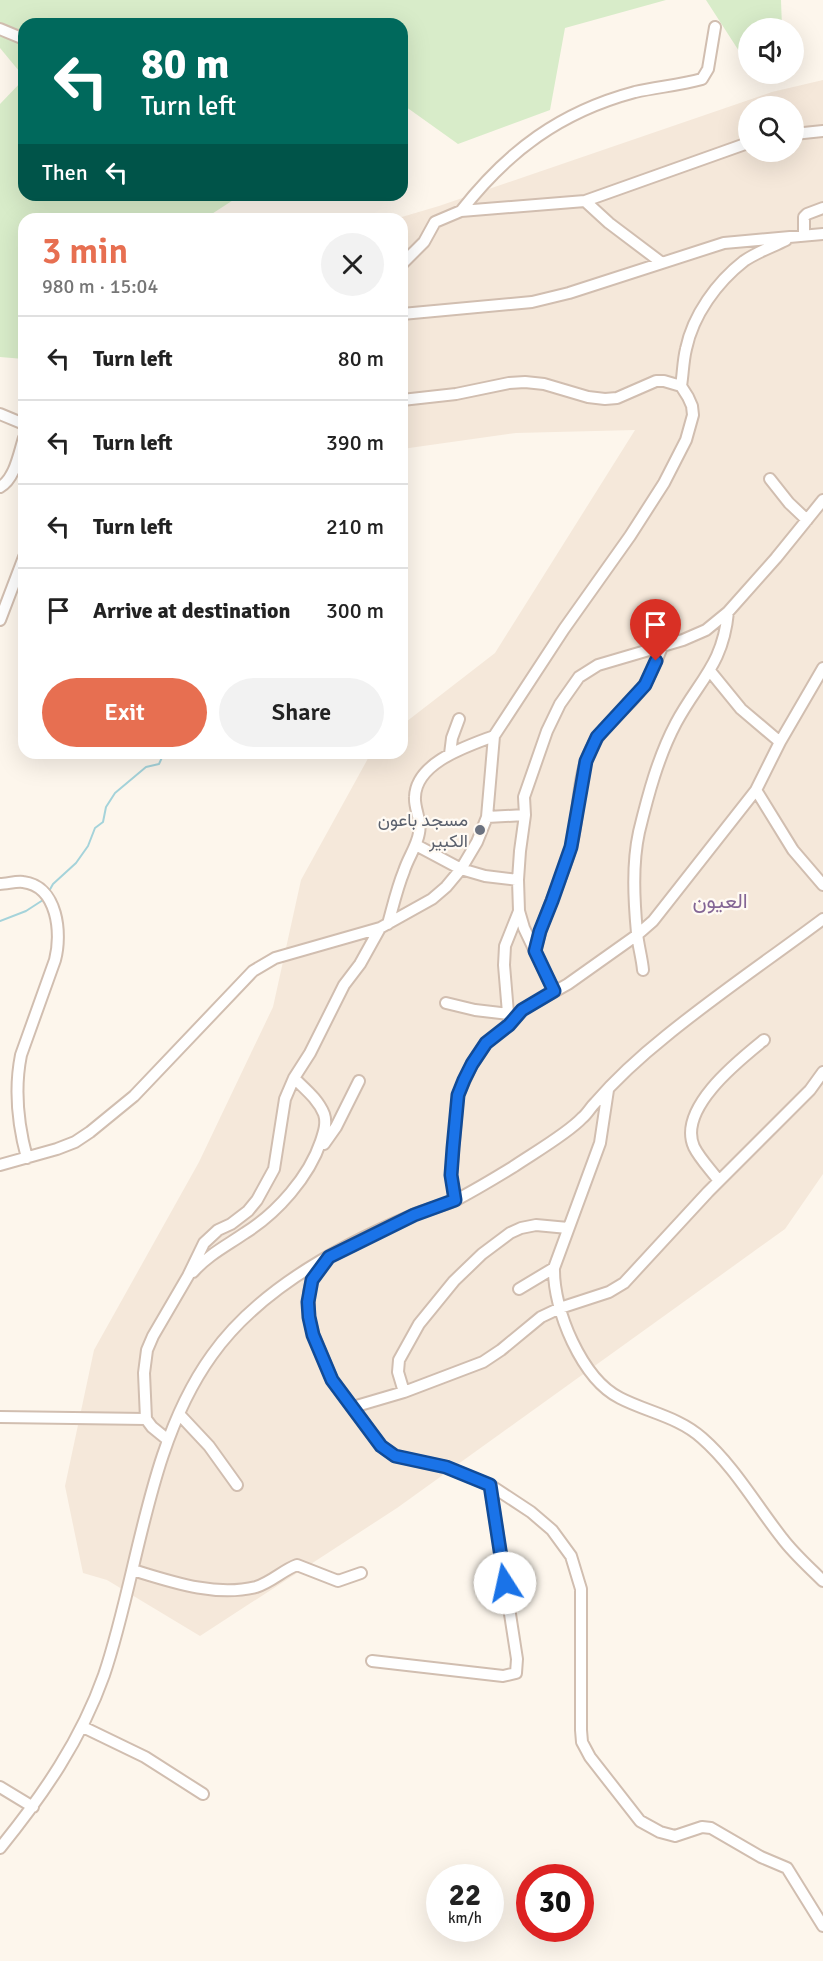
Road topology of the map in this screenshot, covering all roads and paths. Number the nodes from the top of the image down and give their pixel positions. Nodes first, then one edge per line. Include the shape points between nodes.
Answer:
1 (715, 27) dead end
2 (0, 29) edge
3 (18, 36) edge
4 (823, 131) edge
5 (804, 133) edge
6 (738, 146) edge
7 (585, 201) junction
8 (823, 208) edge
9 (461, 211) junction
10 (823, 234) edge
11 (804, 235) junction
12 (792, 237) junction
13 (408, 259) edge
14 (662, 263) junction
15 (408, 313) edge
16 (681, 386) junction
17 (408, 399) edge
18 (0, 414) edge
19 (18, 422) edge
20 (18, 456) edge
21 (770, 479) dead end
22 (0, 487) edge
23 (823, 500) edge
24 (807, 520) junction
25 (18, 574) edge
26 (728, 612) junction
27 (0, 620) edge
28 (663, 645) junction
29 (823, 668) edge
30 (710, 671) junction
31 (459, 719) dead end
32 (494, 736) junction
33 (780, 742) junction
34 (450, 754) junction
35 (756, 790) junction
36 (525, 815) junction
37 (487, 817) junction
38 (416, 845) junction
39 (461, 869) junction
40 (518, 880) junction
41 (0, 884) edge
42 (823, 885) edge
43 (519, 911) junction
44 (823, 919) edge
45 (384, 926) junction
46 (637, 935) junction
47 (535, 951) junction
48 (644, 970) dead end
49 (554, 991) junction
50 (446, 1002) dead end
51 (509, 1019) junction
52 (764, 1040) dead end
53 (823, 1072) edge
54 (294, 1078) junction
55 (359, 1081) dead end
56 (608, 1090) junction
57 (316, 1154) junction
58 (27, 1158) junction
59 (0, 1165) edge
60 (719, 1180) junction
61 (455, 1200) junction
62 (568, 1228) junction
63 (329, 1257) junction
64 (554, 1268) junction
65 (188, 1276) junction
66 (519, 1289) dead end
67 (560, 1308) junction
68 (404, 1392) junction
69 (353, 1407) junction
70 (179, 1414) junction
71 (0, 1417) edge
72 (146, 1419) junction
73 (168, 1440) junction
74 (237, 1485) dead end
75 (490, 1485) junction
76 (133, 1570) junction
77 (362, 1573) dead end
78 (823, 1581) edge
79 (372, 1661) dead end
80 (83, 1727) junction
81 (0, 1787) edge
82 (203, 1794) dead end
83 (33, 1807) junction
84 (0, 1848) edge
85 (823, 1926) edge

1 - 9 street via 708,69 702,79 627,94 576,113 517,150
2 - 3 street
4 - 5 street
6 - 7 street
7 - 9 street
7 - 14 street
8 - 11 street via 804,218
9 - 13 street via 435,222
10 - 11 street
11 - 12 street
12 - 14 street via 724,243
12 - 16 street via 744,261 702,308 686,349
14 - 15 street via 532,302
16 - 17 street via 656,381 605,399 525,382
16 - 32 street via 693,415 679,456 630,536
18 - 19 street
20 - 22 street via 12,473
21 - 24 street
23 - 24 street
24 - 26 street
25 - 27 street
26 - 28 street via 696,636
26 - 30 street via 722,646
28 - 36 street via 598,665 579,677 547,731 524,797
28 - 47 street via 645,685 597,737 588,756 571,847
29 - 33 street
30 - 33 street via 746,715
30 - 46 street via 667,741 642,817 635,863
31 - 34 street
32 - 34 street
32 - 37 street
33 - 35 street
34 - 38 street via 426,771 415,793 420,825
35 - 42 street via 793,850
35 - 46 street via 674,896
36 - 37 street
36 - 40 street
37 - 39 street
38 - 39 street
38 - 45 street
39 - 40 street
39 - 45 street via 432,899
40 - 43 street
41 - 58 street via 23,882 37,887 51,902 58,934 55,960 19,1068 19,1129
43 - 47 street
43 - 51 street via 505,946
44 - 56 street via 668,1035
45 - 54 street via 344,985
45 - 58 street via 275,958 253,971 134,1096 75,1142
46 - 48 street
46 - 49 street
47 - 49 street
49 - 51 street
50 - 51 street
51 - 61 street via 486,1043 458,1095 451,1175
52 - 60 street via 720,1080 694,1113 693,1145
53 - 60 street via 789,1112
54 - 57 street via 324,1114 325,1129
54 - 65 street via 285,1099 274,1169 248,1211 204,1244
55 - 57 street via 336,1127
56 - 61 street via 581,1120
56 - 62 street via 600,1143
57 - 65 street via 269,1215 206,1258
58 - 59 street
60 - 67 street via 624,1282 601,1296
61 - 63 street via 414,1215
62 - 64 street
62 - 68 street via 536,1225 510,1233 454,1281 419,1324 399,1360
63 - 69 street via 312,1280 309,1317 332,1380
63 - 70 street via 280,1287 245,1317 212,1354
64 - 66 street
64 - 67 street
65 - 72 street via 147,1350
67 - 68 street via 483,1362
67 - 78 street via 573,1342 601,1384 616,1396 679,1423 703,1439 783,1540
68 - 69 street
69 - 75 street via 388,1452 446,1467
70 - 73 street
70 - 74 street
71 - 72 street
72 - 73 street
73 - 76 street
75 - 79 street via 516,1673 503,1676
75 - 85 street via 552,1530 571,1556 578,1574 582,1612 581,1730 590,1757 646,1825 675,1836 711,1828 787,1868
76 - 77 street via 184,1585 225,1590 256,1587 297,1565 338,1581
76 - 80 street via 107,1665
80 - 82 street via 145,1757
80 - 83 street
81 - 83 street
83 - 84 street

